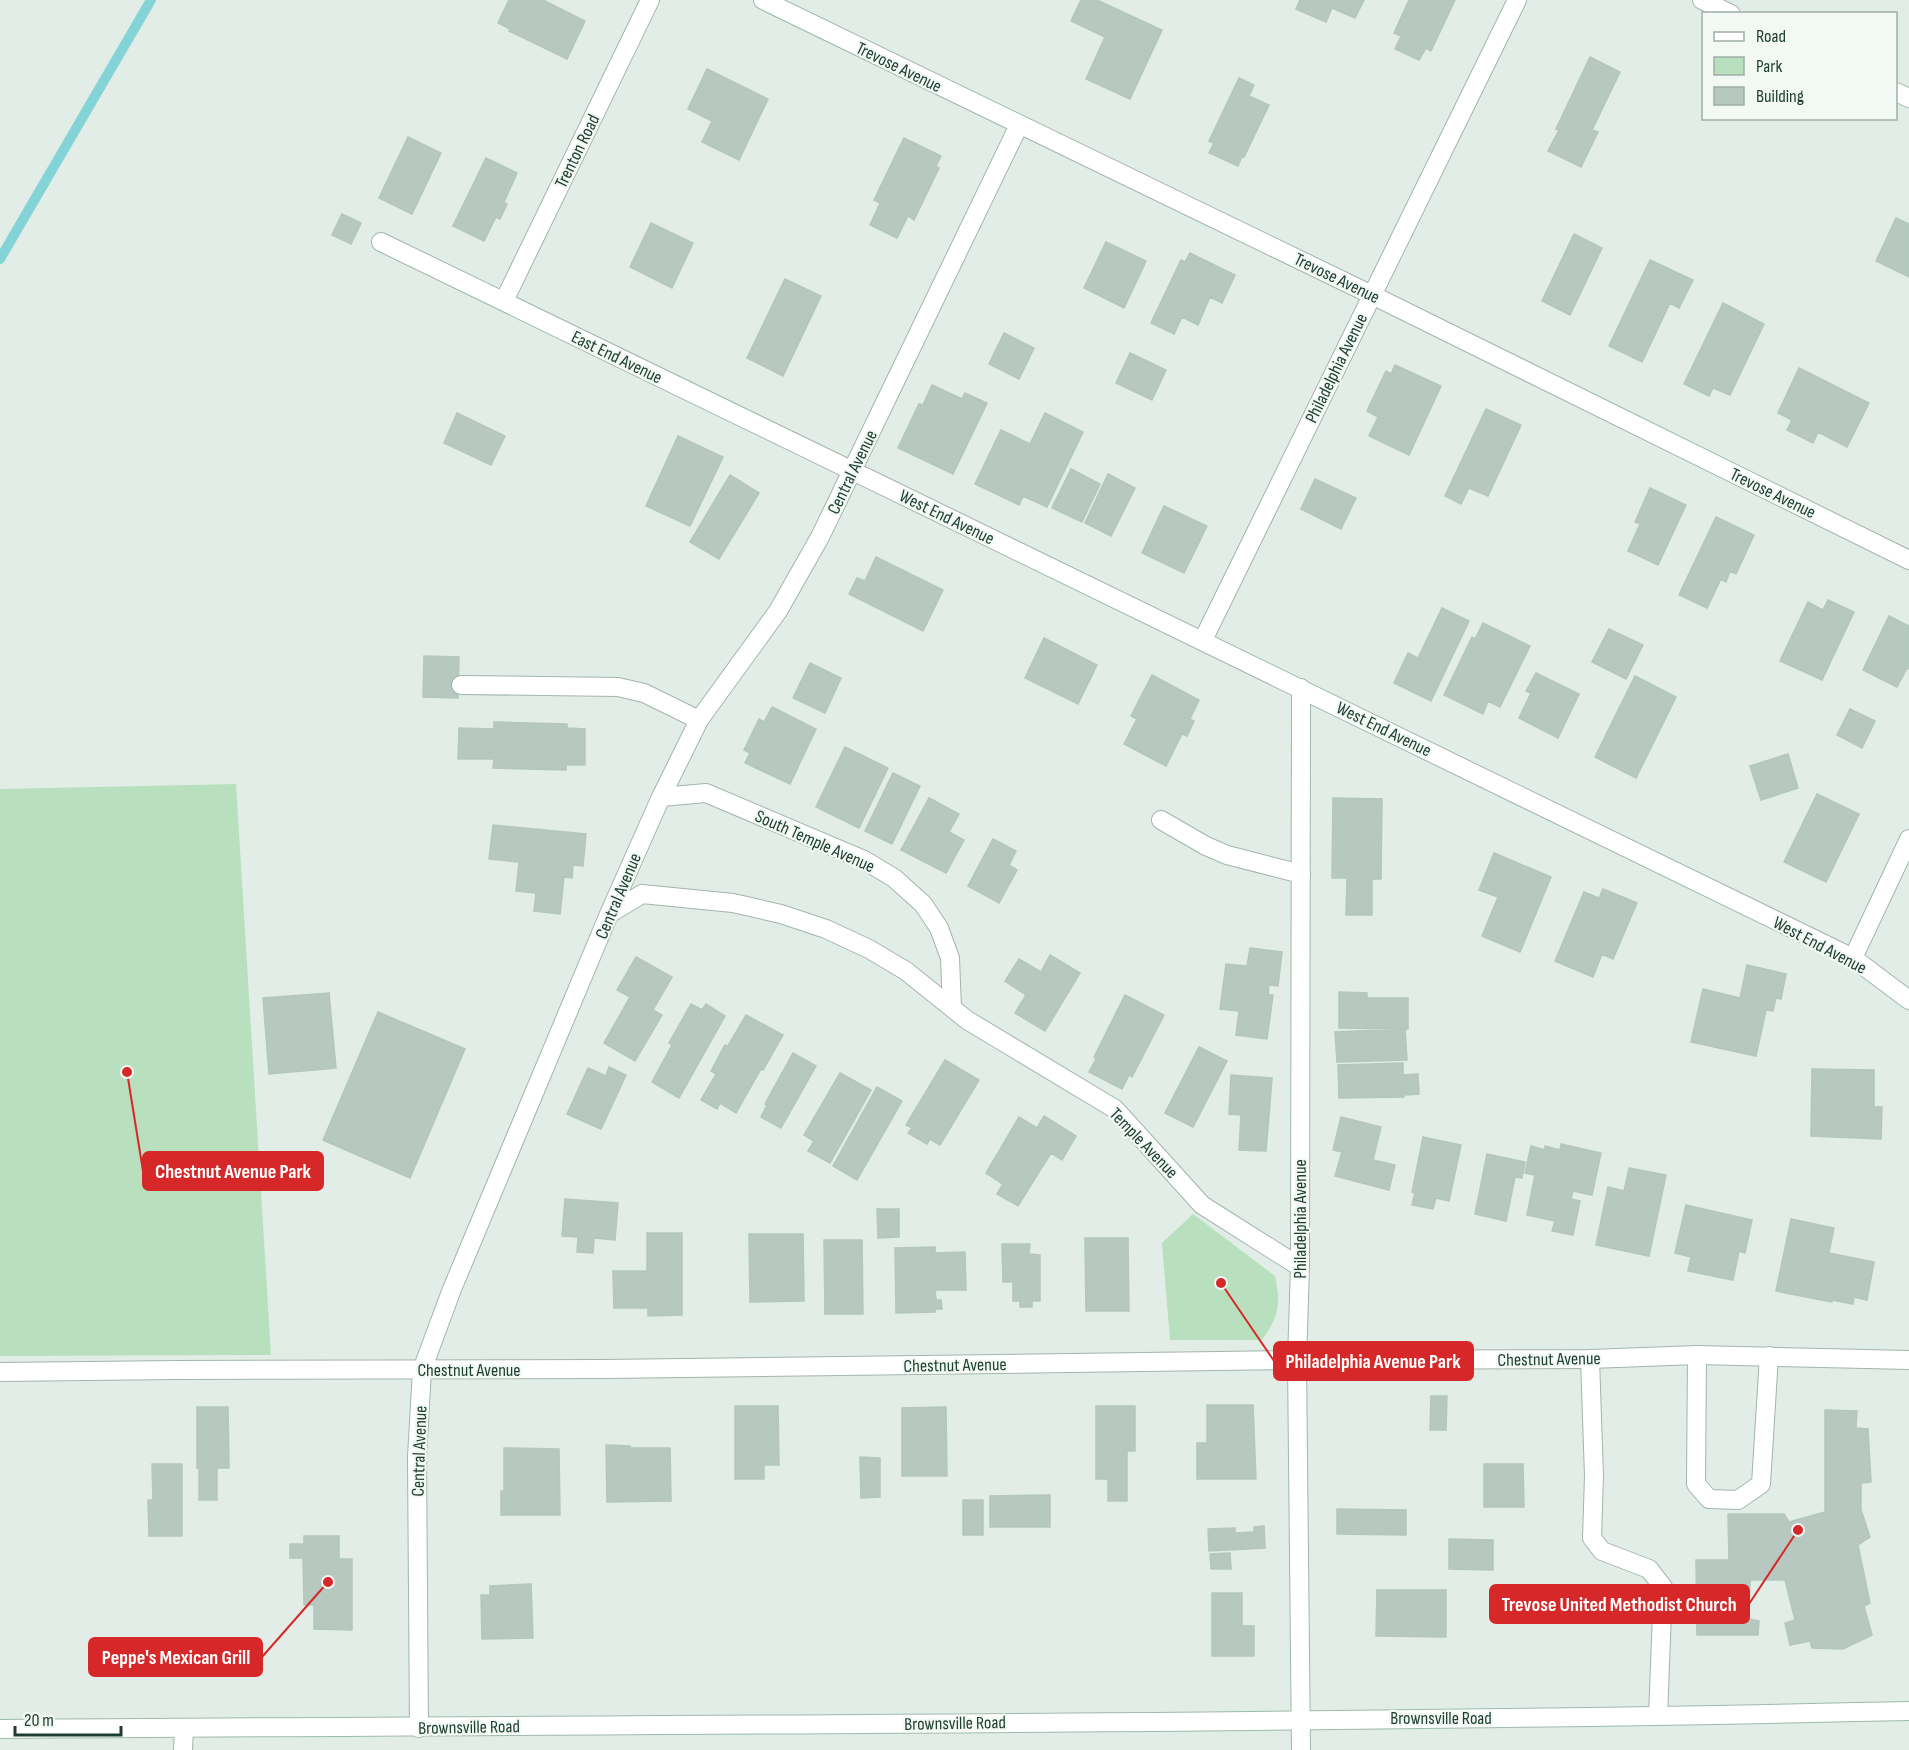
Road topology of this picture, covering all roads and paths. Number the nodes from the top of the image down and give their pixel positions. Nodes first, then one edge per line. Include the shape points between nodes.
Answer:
1 (650, 0) edge
2 (763, 0) edge
3 (1517, 0) edge
4 (1702, 0) edge
5 (1727, 12) edge
6 (1019, 125) junction
7 (381, 242) dead end
8 (1372, 295) junction
9 (504, 301) junction
10 (852, 472) junction
11 (1909, 560) edge
12 (1203, 640) junction
13 (461, 685) dead end
14 (1301, 688) junction
15 (699, 720) junction
16 (661, 797) junction
17 (1161, 820) dead end
18 (1909, 839) edge
19 (1301, 874) junction
20 (609, 914) junction
21 (1853, 958) junction
22 (1909, 1000) edge
23 (952, 1008) junction
24 (1300, 1267) junction
25 (1697, 1355) junction
26 (1769, 1356) junction
27 (1590, 1359) junction
28 (1297, 1360) junction
29 (1909, 1360) edge
30 (422, 1370) junction
31 (0, 1372) edge
32 (1909, 1711) edge
33 (1658, 1716) junction
34 (1302, 1719) junction
35 (184, 1728) junction
36 (419, 1728) junction
37 (0, 1729) edge
38 (183, 1750) edge
39 (1301, 1750) edge

1 - 9 street, Trenton Road
2 - 6 street, Trevose Avenue
3 - 8 street, Philadelphia Avenue
4 - 5 street
6 - 8 street, Trevose Avenue
6 - 10 street, Central Avenue
7 - 9 street, East End Avenue
8 - 11 street, Trevose Avenue
8 - 12 street, Philadelphia Avenue
9 - 10 street, East End Avenue
10 - 12 street, West End Avenue
10 - 15 street, Central Avenue via 778,611
12 - 14 street, West End Avenue
13 - 15 street via 618,687 644,693
14 - 19 street, Philadelphia Avenue
14 - 21 street, West End Avenue
15 - 16 street, Central Avenue
16 - 20 street, Central Avenue
16 - 23 street, South Temple Avenue via 706,793 864,860 894,878 923,904 939,928 950,958
17 - 19 street via 1227,855
18 - 21 street
19 - 24 street, Philadelphia Avenue
20 - 23 street, Temple Avenue via 642,894 733,903 781,914 869,949 906,971
20 - 30 street, Central Avenue
21 - 22 street, West End Avenue
23 - 24 street, Temple Avenue via 1115,1109 1202,1204
24 - 28 street, Philadelphia Avenue
25 - 26 street, Chestnut Avenue
25 - 26 street via 1696,1485 1708,1499 1738,1500 1761,1484
25 - 27 street, Chestnut Avenue
26 - 29 street, Chestnut Avenue
27 - 28 street, Chestnut Avenue
27 - 33 street via 1592,1538 1602,1551 1649,1569 1663,1587
28 - 30 street, Chestnut Avenue
28 - 34 street, Philadelphia Avenue
30 - 31 street, Chestnut Avenue
30 - 36 street, Central Avenue via 417,1457
32 - 33 street, Brownsville Road
33 - 34 street, Brownsville Road
34 - 36 street, Brownsville Road
34 - 39 street, Philadelphia Avenue
35 - 36 street, Brownsville Road
35 - 37 street, Brownsville Road
35 - 38 street

